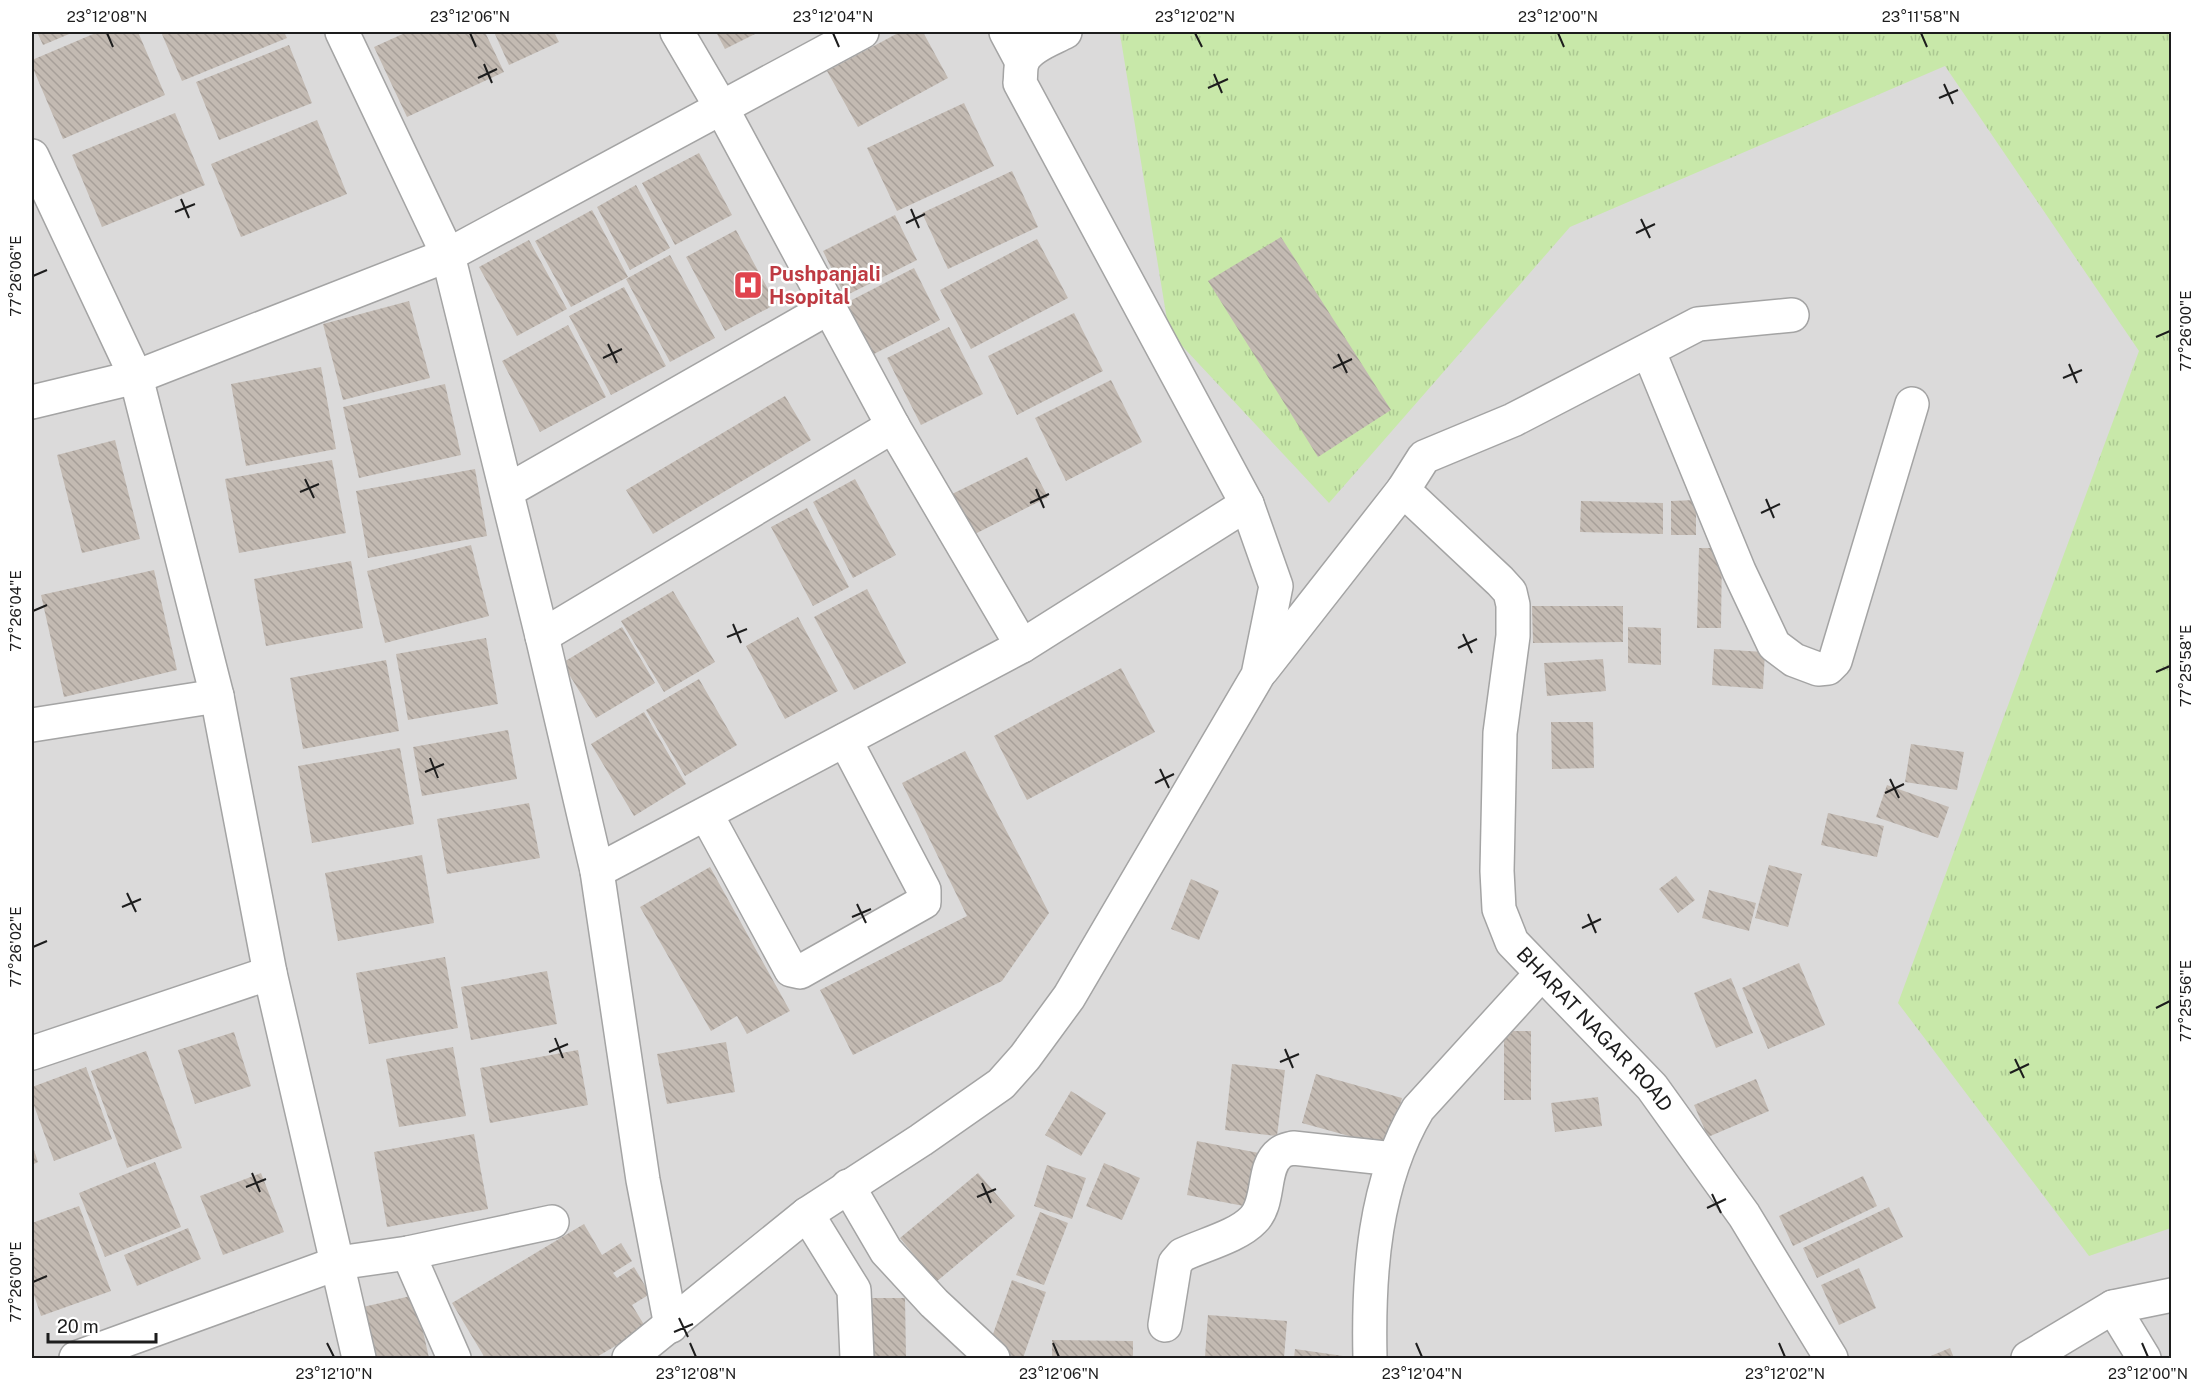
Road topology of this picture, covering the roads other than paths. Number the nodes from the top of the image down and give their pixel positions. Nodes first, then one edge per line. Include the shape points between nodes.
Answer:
1 (677, 32) edge
2 (862, 32) edge
3 (1006, 32) edge
4 (1065, 32) edge
5 (348, 34) edge
6 (1022, 62) junction
7 (721, 107) junction
8 (32, 156) edge
9 (448, 255) junction
10 (828, 308) junction
11 (1792, 315) dead end
12 (1649, 352) junction
13 (136, 377) junction
14 (32, 402) edge
15 (1912, 404) dead end
16 (893, 426) junction
17 (1403, 490) junction
18 (507, 491) junction
19 (1247, 504) junction
20 (542, 636) junction
21 (1022, 646) junction
22 (1258, 675) junction
23 (218, 696) junction
24 (32, 725) edge
25 (845, 740) junction
26 (705, 814) junction
27 (597, 871) junction
28 (270, 973) junction
29 (1541, 974) junction
30 (32, 1053) edge
31 (1394, 1159) junction
32 (848, 1186) junction
33 (807, 1214) junction
34 (552, 1222) dead end
35 (408, 1254) junction
36 (338, 1263) junction
37 (2172, 1295) edge
38 (2113, 1307) junction
39 (1164, 1325) dead end
40 (671, 1326) junction
41 (637, 1356) edge
42 (76, 1359) edge
43 (359, 1359) edge
44 (454, 1359) edge
45 (857, 1359) edge
46 (993, 1359) edge
47 (1370, 1359) edge
48 (1831, 1359) edge
49 (2028, 1359) edge
50 (2144, 1359) edge

1 - 7 street
2 - 7 street
3 - 6 street
4 - 6 street via 1036,47
5 - 9 street
6 - 19 street via 1020,83
7 - 9 street
7 - 10 street
8 - 13 street
9 - 13 street
9 - 18 street
10 - 16 street
10 - 18 street
11 - 12 street via 1698,324
12 - 15 street via 1739,572 1774,645 1794,660 1818,669 1828,668 1835,661
12 - 17 street via 1513,420 1424,457
13 - 14 street
13 - 23 street
16 - 20 street
16 - 21 street
17 - 22 street
17 - 29 street, BHARAT NAGAR ROAD via 1510,592 1513,636 1500,733 1499,909 1512,942
18 - 20 street
19 - 21 street
19 - 22 street via 1276,586
20 - 27 street
21 - 25 street
22 - 32 street via 1075,988 1025,1057 1001,1084
23 - 24 street
23 - 28 street
25 - 26 street
25 - 26 street via 924,890 924,902 800,972 791,970
26 - 27 street
27 - 40 street via 643,1180
28 - 30 street
28 - 36 street
29 - 31 street via 1418,1109
29 - 48 street, BHARAT NAGAR ROAD via 1652,1087 1744,1215
31 - 39 street via 1293,1148 1280,1153 1270,1167 1262,1206 1255,1219 1182,1255 1175,1263
31 - 47 street via 1382,1197 1369,1304
32 - 33 street
32 - 46 street via 886,1251
33 - 40 street
33 - 45 street via 854,1290
34 - 35 street
35 - 36 street
35 - 44 street
36 - 42 street
36 - 43 street
37 - 38 street
38 - 49 street
38 - 50 street
40 - 41 street

